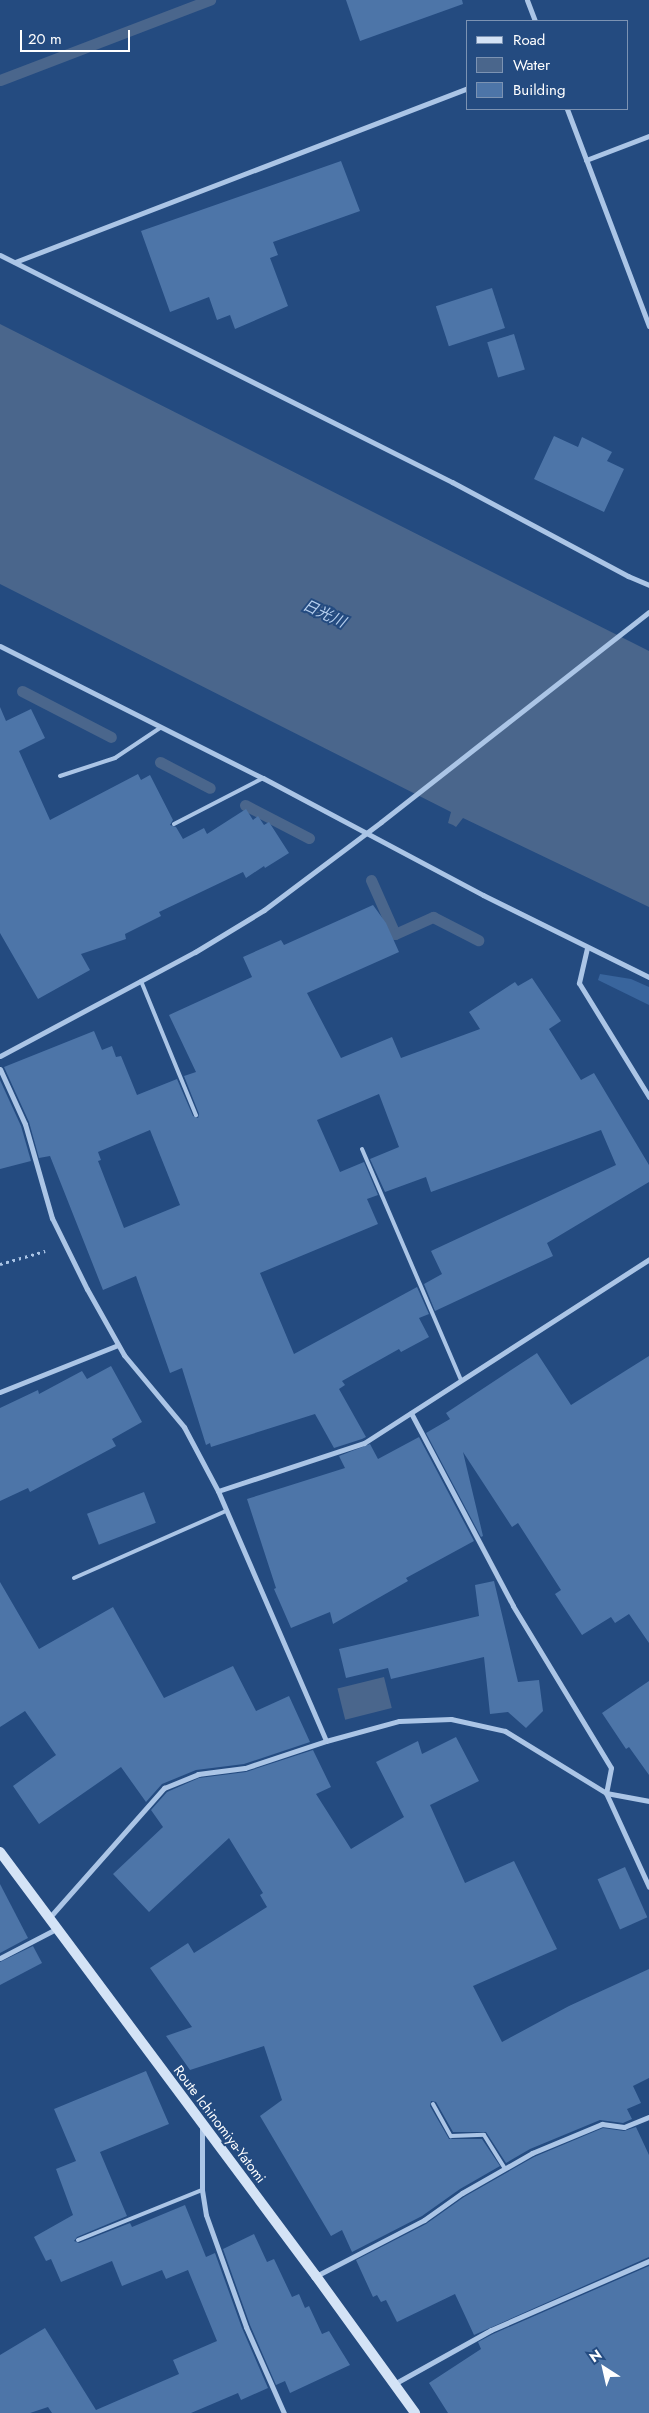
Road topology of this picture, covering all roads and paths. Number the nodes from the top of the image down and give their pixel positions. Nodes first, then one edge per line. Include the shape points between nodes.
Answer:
1 (527, 0) edge
2 (535, 20) edge
3 (467, 88) edge
4 (567, 110) edge
5 (649, 136) edge
6 (586, 160) junction
7 (0, 255) edge
8 (14, 262) junction
9 (649, 326) edge
10 (649, 585) edge
11 (649, 612) edge
12 (0, 646) edge
13 (160, 728) junction
14 (60, 776) dead end
15 (263, 778) junction
16 (174, 824) dead end
17 (367, 833) junction
18 (587, 948) junction
19 (649, 977) edge
20 (141, 981) junction
21 (0, 1056) edge
22 (0, 1069) edge
23 (649, 1097) edge
24 (196, 1116) dead end
25 (362, 1149) dead end
26 (65, 1245) junction
27 (649, 1259) edge
28 (0, 1264) edge
29 (118, 1345) junction
30 (461, 1380) junction
31 (0, 1392) edge
32 (411, 1413) junction
33 (218, 1490) junction
34 (226, 1511) junction
35 (74, 1578) dead end
36 (326, 1741) junction
37 (606, 1793) junction
38 (649, 1802) edge
39 (0, 1852) edge
40 (649, 1887) edge
41 (49, 1918) junction
42 (56, 1929) junction
43 (0, 1958) edge
44 (433, 2104) dead end
45 (649, 2117) edge
46 (202, 2123) junction
47 (505, 2168) junction
48 (202, 2190) junction
49 (78, 2240) dead end
50 (649, 2261) edge
51 (316, 2276) junction
52 (393, 2384) junction
53 (284, 2413) edge
54 (415, 2413) edge

1 - 2 street
3 - 8 street
4 - 6 street
5 - 6 street
6 - 9 street
7 - 8 street
8 - 10 street
11 - 17 street
12 - 13 street
13 - 14 lane via 115,758
13 - 15 street
15 - 16 lane
15 - 17 street
17 - 18 street
17 - 20 street via 264,910
18 - 19 street
18 - 23 street via 579,983
20 - 21 street
20 - 24 lane
22 - 26 street via 25,1124 52,1218
25 - 30 lane
26 - 28 path
26 - 29 street
27 - 30 street
29 - 31 street
29 - 33 street via 184,1427
30 - 32 street
32 - 33 street via 364,1443
32 - 37 street via 513,1606 611,1768
33 - 34 street
34 - 35 lane
34 - 36 street
36 - 37 street via 400,1721 451,1719 505,1731
36 - 41 street via 245,1768 198,1774 164,1788
37 - 38 street
37 - 40 street
39 - 41 main road, Route Ichinomiya-Yatomi
41 - 42 main road, Route Ichinomiya-Yatomi
42 - 43 street
42 - 46 main road, Route Ichinomiya-Yatomi
44 - 47 lane via 451,2136 484,2135
45 - 47 street via 624,2127 602,2124
46 - 48 street
46 - 51 main road, Route Ichinomiya-Yatomi
47 - 51 street via 424,2220
48 - 49 lane
48 - 53 street via 206,2215 246,2327
50 - 52 street via 491,2330
51 - 52 main road, Route Ichinomiya-Yatomi
52 - 54 main road, Route Ichinomiya-Yatomi

